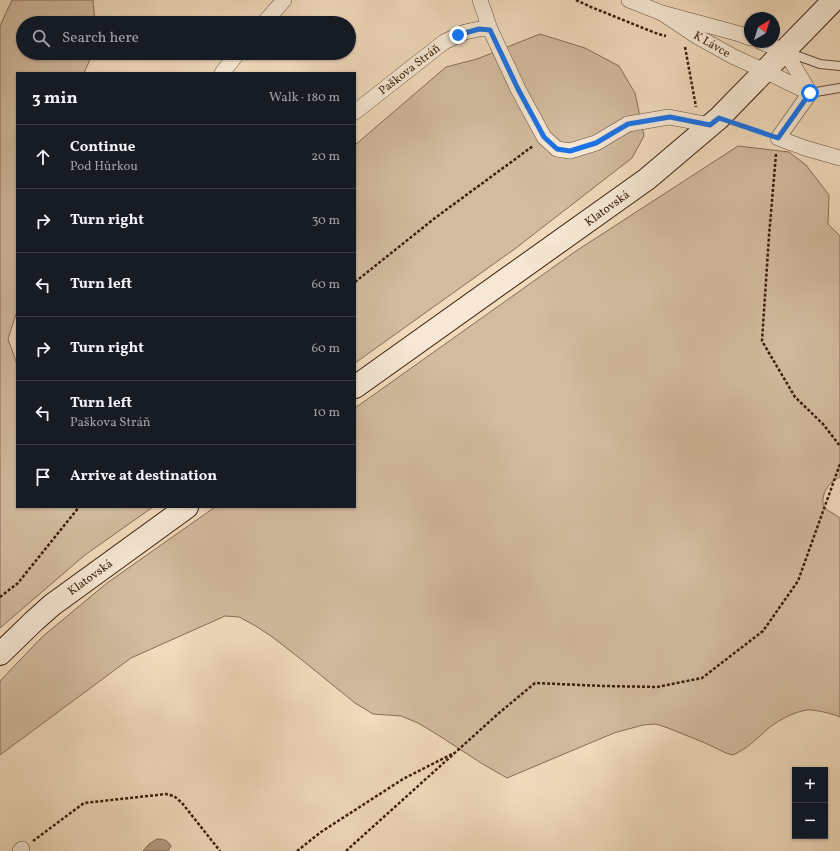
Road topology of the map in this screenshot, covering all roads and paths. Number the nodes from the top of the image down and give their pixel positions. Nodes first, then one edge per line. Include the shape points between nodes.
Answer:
1 (284, 0) edge
2 (480, 0) edge
3 (576, 0) edge
4 (629, 0) edge
5 (834, 0) edge
6 (662, 14) junction
7 (270, 16) edge
8 (490, 30) junction
9 (744, 36) edge
10 (671, 37) dead end
11 (684, 41) dead end
12 (777, 48) edge
13 (785, 51) junction
14 (232, 60) edge
15 (840, 66) edge
16 (765, 71) junction
17 (223, 72) edge
18 (840, 88) edge
19 (810, 93) junction
20 (356, 111) edge
21 (709, 122) junction
22 (544, 137) junction
23 (778, 138) junction
24 (840, 158) edge
25 (356, 281) edge
26 (356, 386) edge
27 (840, 446) edge
28 (840, 464) edge
29 (78, 508) edge
30 (186, 508) edge
31 (0, 597) edge
32 (0, 654) edge
33 (458, 751) junction
34 (21, 850) edge
35 (220, 851) edge
36 (297, 851) edge
37 (346, 851) edge

1 - 7 street
2 - 8 street
3 - 10 path
4 - 6 street, K Lávce
5 - 13 main road, Klatovská
6 - 9 street, K Lávce
6 - 16 street, K Lávce via 728,54
8 - 20 street, Paškova Stráň via 465,32 444,42
8 - 22 street
11 - 21 path
12 - 13 street
13 - 15 lane via 820,64
13 - 16 main road, Klatovská
13 - 19 street
14 - 17 street
16 - 19 street, K Lávce
16 - 21 main road, Klatovská
18 - 19 lane
19 - 23 street
21 - 22 street via 670,117 628,124 596,143 570,151 557,149
21 - 23 path
21 - 26 main road, Klatovská via 647,179
22 - 25 path via 435,218
23 - 24 street
23 - 27 path via 762,341 795,397 823,424
28 - 33 path via 798,580 762,631 702,678 657,687 535,683
29 - 31 path via 18,583
30 - 32 main road, Klatovská via 52,605
33 - 36 path via 403,779 321,832
33 - 37 path
34 - 35 path via 84,803 166,794 174,796 182,803

